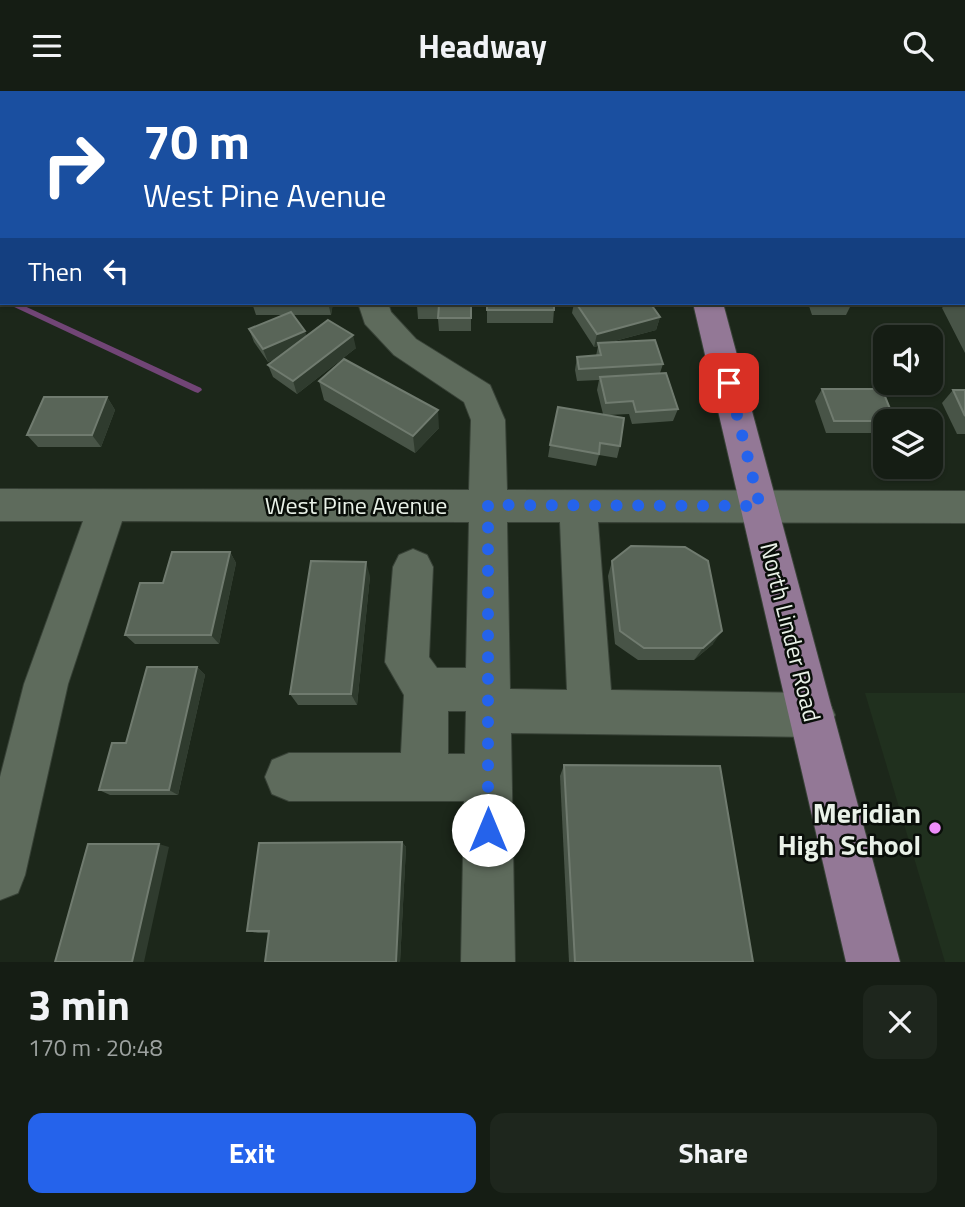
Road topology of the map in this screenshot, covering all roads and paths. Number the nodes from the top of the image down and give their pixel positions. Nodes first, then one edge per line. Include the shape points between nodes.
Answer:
1 (373, 305) edge
2 (709, 305) edge
3 (0, 505) edge
4 (108, 505) junction
5 (488, 505) junction
6 (578, 505) junction
7 (760, 506) junction
8 (965, 507) edge
9 (413, 567) dead end
10 (426, 690) junction
11 (488, 700) junction
12 (590, 712) junction
13 (812, 715) junction
14 (289, 777) dead end
15 (424, 777) junction
16 (488, 778) junction
17 (0, 875) edge
18 (488, 962) edge
19 (873, 962) edge

1 - 5 street via 376,316 405,347 491,388
2 - 7 main road, North Linder Road
3 - 4 street, West Pine Avenue
4 - 5 street, West Pine Avenue
4 - 17 street via 46,684
5 - 6 street, West Pine Avenue
5 - 11 street
6 - 7 street, West Pine Avenue
6 - 12 street
7 - 8 street, West Pine Avenue
7 - 13 main road, North Linder Road
9 - 10 street via 407,662
10 - 11 street
10 - 15 street
11 - 12 street
11 - 16 street
12 - 13 street
13 - 19 main road, North Linder Road
14 - 15 street
15 - 16 street
16 - 18 street

